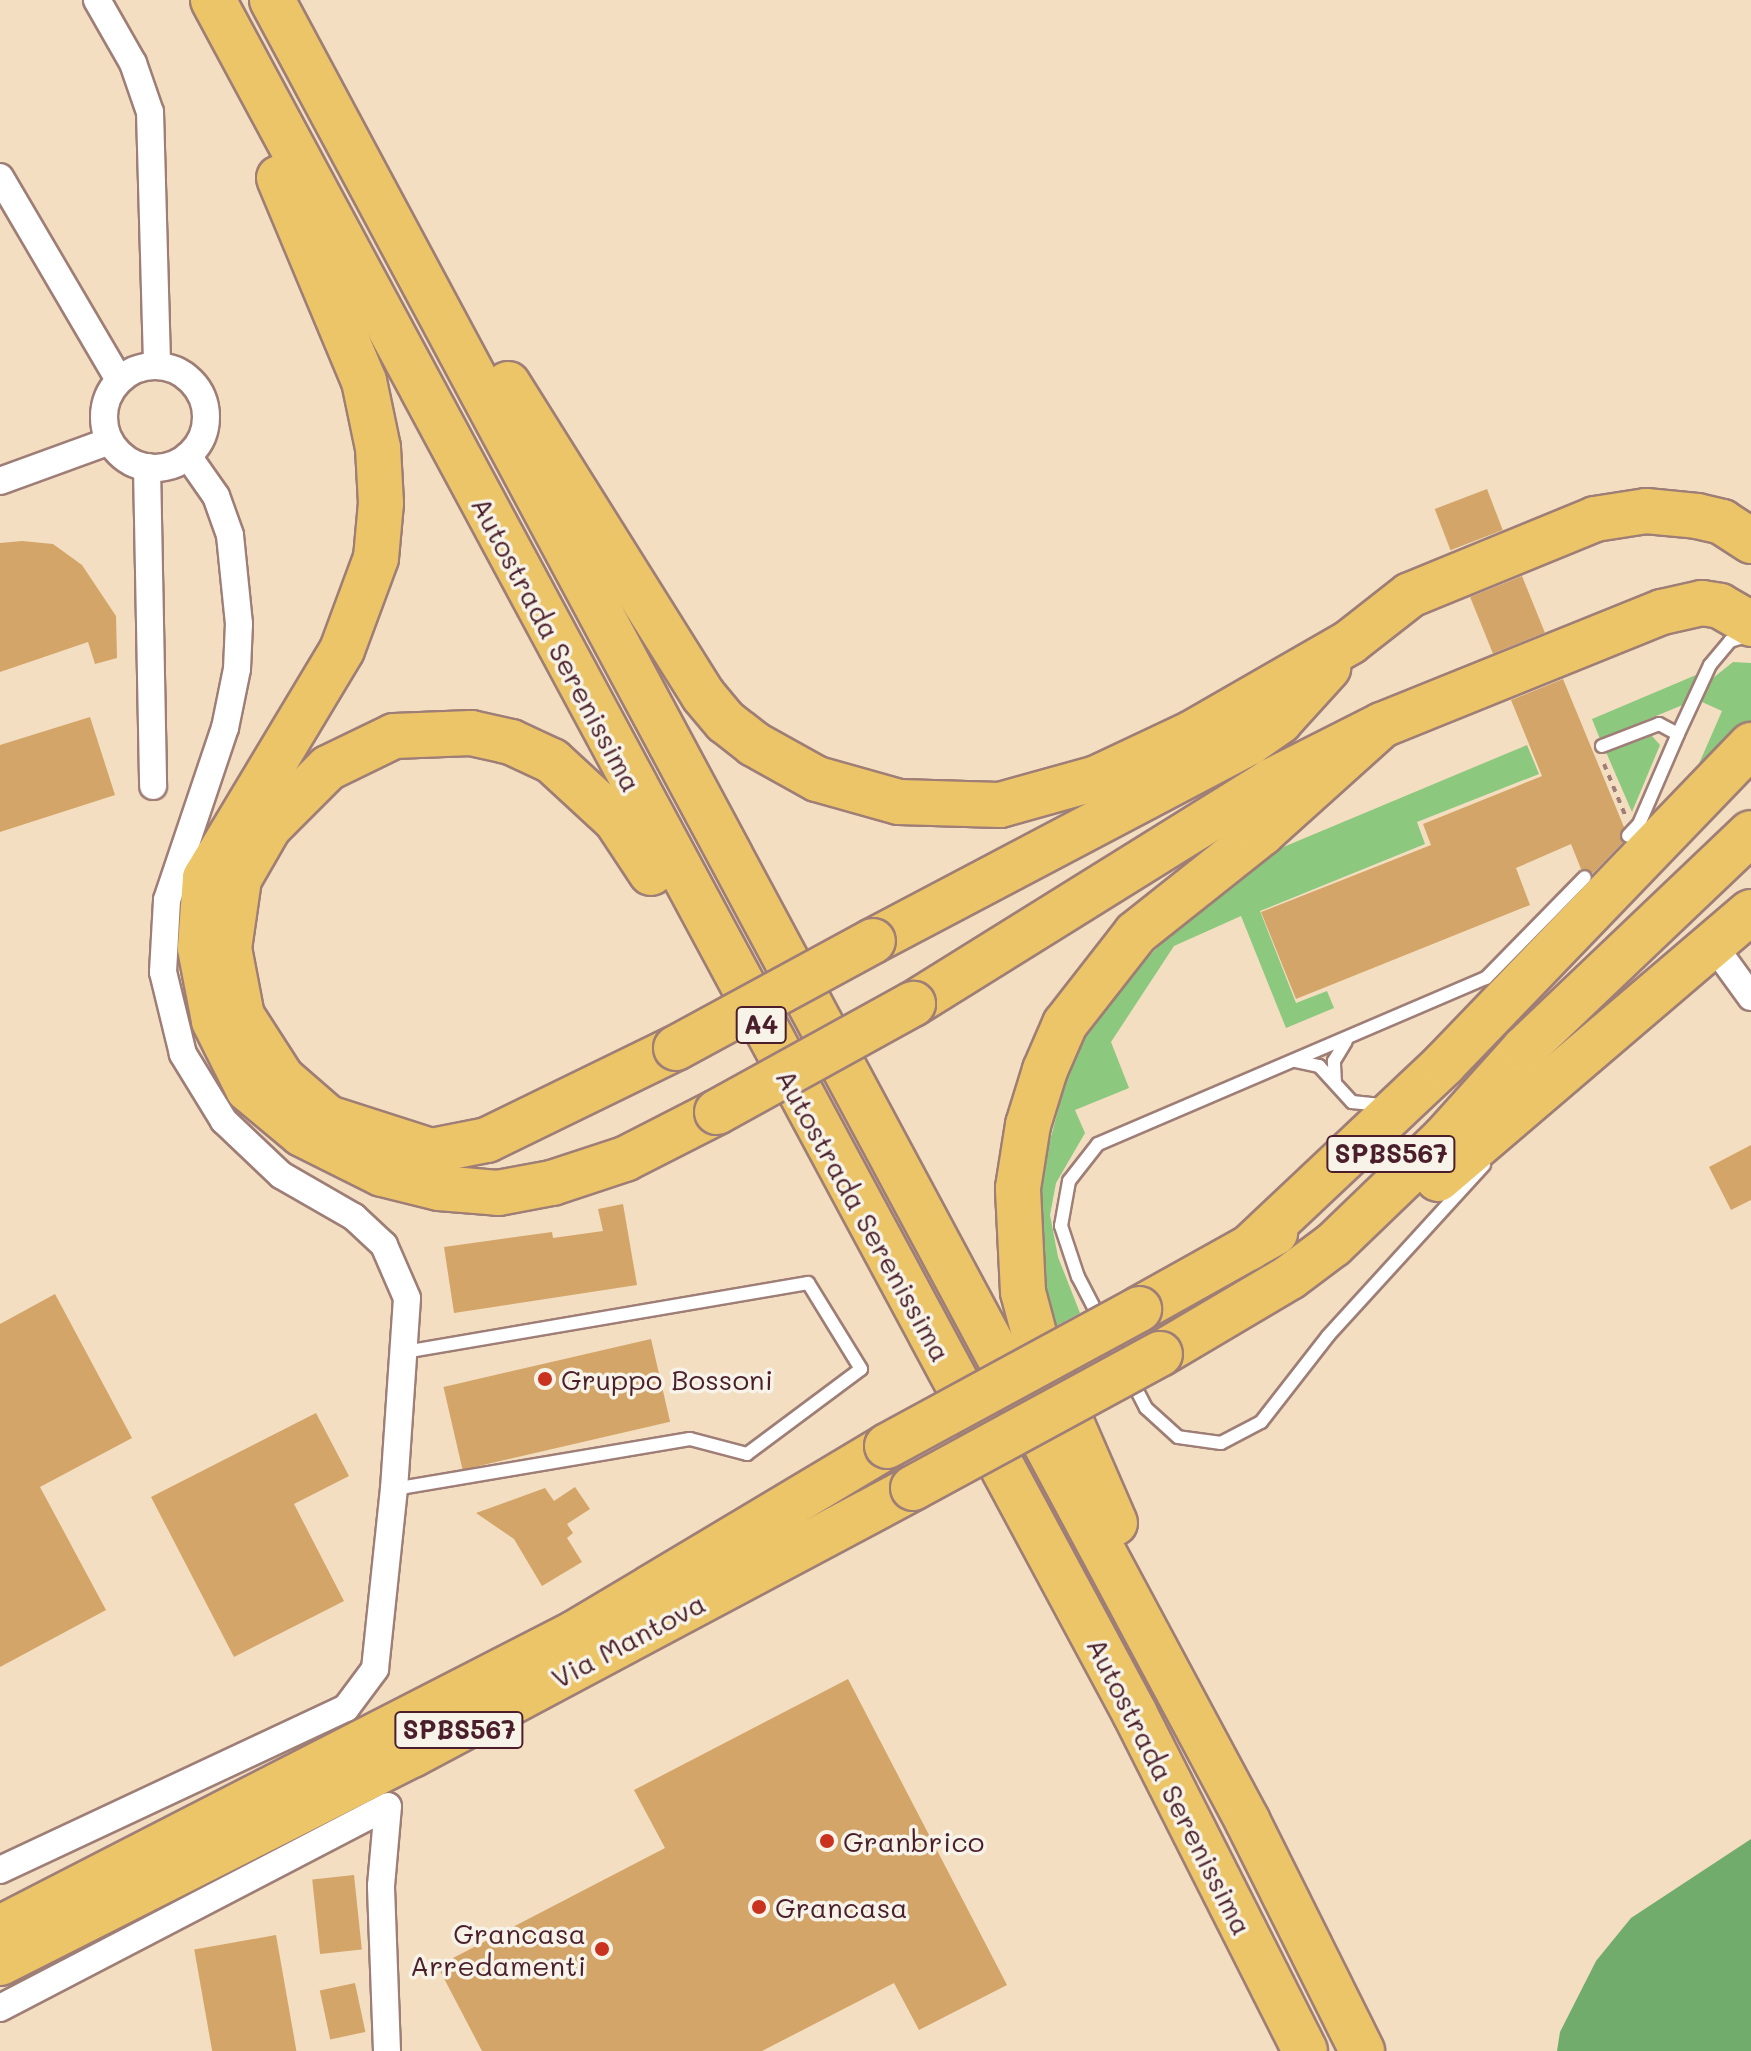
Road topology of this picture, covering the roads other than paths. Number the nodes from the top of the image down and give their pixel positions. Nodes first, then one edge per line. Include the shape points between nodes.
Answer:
1 (97, 0) edge
2 (200, 0) edge
3 (213, 0) edge
4 (272, 0) edge
5 (335, 117) junction
6 (0, 177) edge
7 (157, 365) junction
8 (119, 380) junction
9 (110, 441) junction
10 (188, 456) junction
11 (147, 467) junction
12 (0, 481) edge
13 (1751, 541) edge
14 (1751, 624) edge
15 (1751, 635) edge
16 (1350, 642) junction
17 (1382, 725) junction
18 (1678, 734) junction
19 (1751, 745) edge
20 (1602, 746) dead end
21 (153, 786) dead end
22 (1751, 833) edge
23 (1630, 834) road end
24 (1585, 877) dead end
25 (1751, 912) edge
26 (1711, 942) junction
27 (1751, 997) edge
28 (1355, 1035) junction
29 (1602, 1036) junction
30 (1524, 1049) junction
31 (1284, 1064) junction
32 (1444, 1064) junction
33 (1335, 1084) junction
34 (804, 1105) junction
35 (1249, 1248) junction
36 (1290, 1277) junction
37 (404, 1352) junction
38 (394, 1489) junction
39 (1192, 1718) junction
40 (0, 1870) edge
41 (0, 1928) edge
42 (0, 1963) edge
43 (0, 2008) edge
44 (387, 2051) edge
45 (1305, 2051) edge
46 (1362, 2051) edge

1 - 7 street via 133,63 150,112
2 - 17 highway, bridge via 364,381 378,448 376,558 342,650 205,878 200,948 214,1021 248,1089 302,1134 382,1174 439,1188 498,1193 552,1183 625,1159 913,1004 1271,781
3 - 34 highway, Autostrada Serenissima / A4
4 - 5 highway, Autostrada Serenissima / A4
5 - 16 highway via 703,695 754,744 817,779 899,802 945,807 1000,805 1049,794 1192,733
5 - 39 highway, Autostrada Serenissima / A4
6 - 8 street
7 - 8 street
7 - 10 street via 175,369 201,392 206,427
8 - 9 street via 105,409
9 - 11 street via 132,463
9 - 12 street
10 - 11 street via 176,464
10 - 37 street via 216,496 230,535 239,639 225,728 167,900 166,986 183,1054 224,1121 281,1175 354,1217 384,1245 407,1298
11 - 21 street
13 - 16 highway via 1722,522 1697,516 1646,511 1609,516 1428,587
14 - 17 highway via 1720,606 1702,603 1662,612
15 - 18 lane via 1730,641 1716,657
16 - 34 highway, bridge via 1296,706 1249,743 873,941 676,1048 487,1140 431,1151 328,1118 282,1078 242,1016 229,948 239,879 294,796 358,749 394,736 440,732 511,742 552,761 616,820
17 - 39 highway via 1262,833 1136,933 1065,1024 1028,1125 1018,1188 1018,1248 1036,1341
18 - 20 lane via 1659,724
18 - 23 lane
19 - 32 highway
22 - 30 highway, SPBS567
24 - 28 lane via 1486,978
25 - 26 highway
26 - 27 street
26 - 29 highway
28 - 31 lane
28 - 33 lane via 1334,1061
29 - 31 lane via 1328,1336 1261,1422 1241,1436 1199,1443 1160,1425 1146,1408 1070,1261 1061,1226 1063,1194 1076,1166 1098,1144
29 - 36 highway via 1399,1213
30 - 35 highway, SPBS567 via 1348,1187
30 - 36 highway, SPBS567 via 1403,1179
31 - 33 lane via 1308,1061
32 - 33 lane via 1376,1107 1352,1102
32 - 35 highway
34 - 45 highway, Autostrada Serenissima / A4 via 1135,1714
35 - 41 highway, Via Mantova / SPBS567, bridge via 887,1446 575,1633
36 - 42 highway, Via Mantova / SPBS567, bridge via 1160,1354 412,1755
37 - 38 street
37 - 38 lane via 808,1283 861,1369 747,1454 690,1439
38 - 40 street via 375,1669 346,1708
39 - 46 highway, Autostrada Serenissima / A4
43 - 44 street via 388,1806 381,1886

